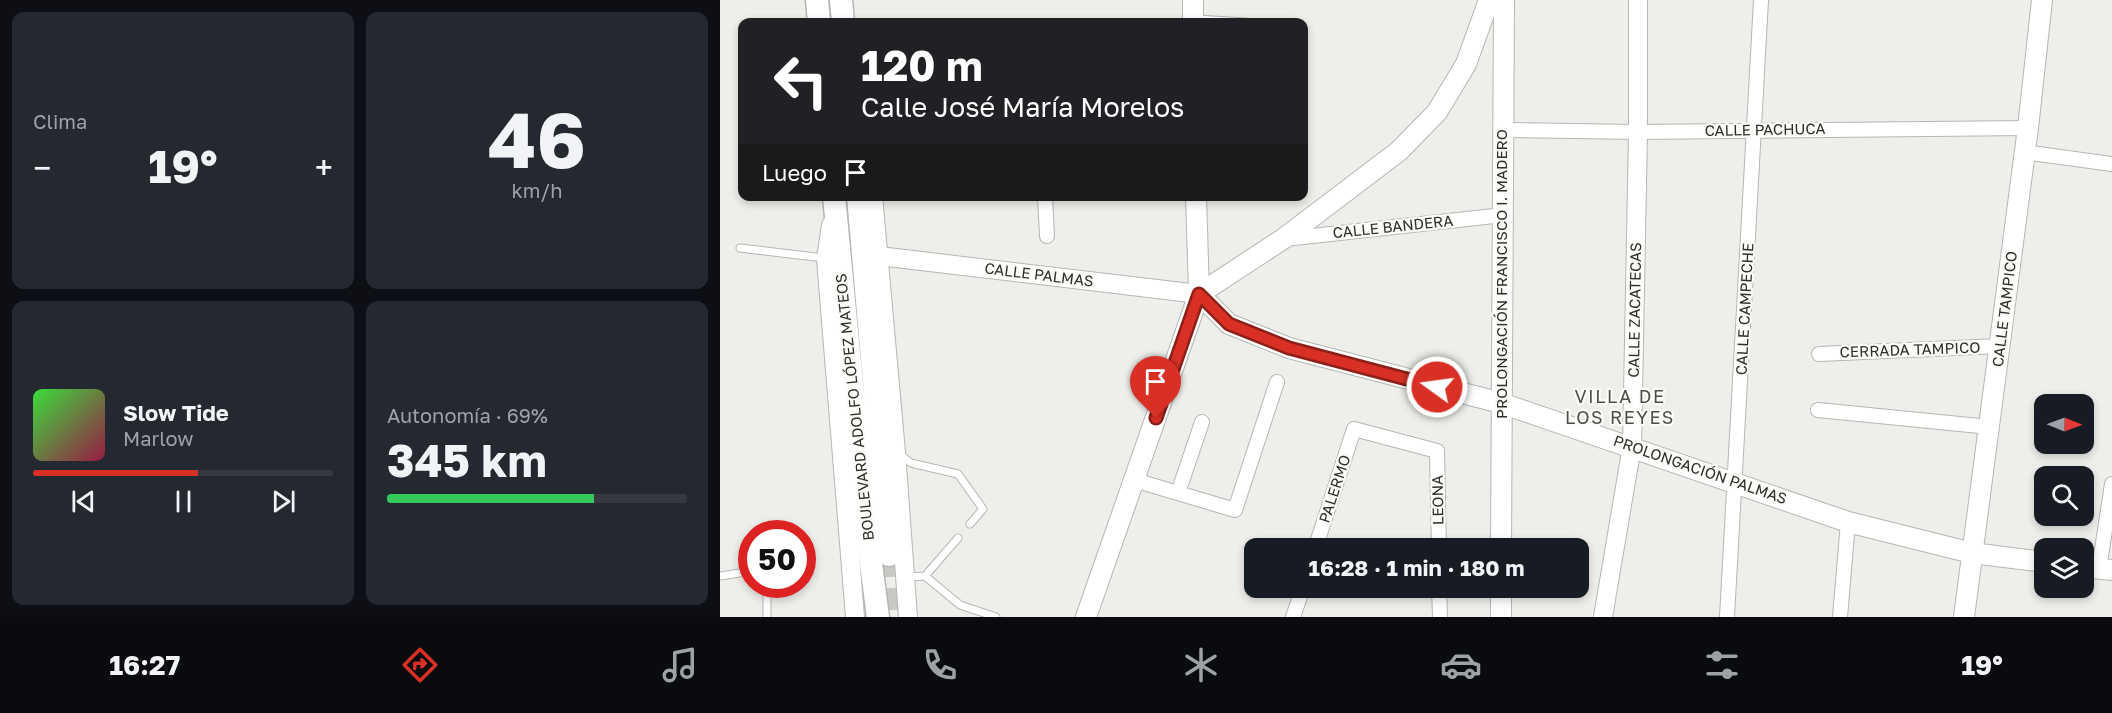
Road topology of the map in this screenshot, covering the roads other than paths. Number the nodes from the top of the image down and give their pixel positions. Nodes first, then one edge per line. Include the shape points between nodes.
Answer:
1 (817, 0) edge
2 (841, 0) edge
3 (1489, 0) edge
4 (1504, 0) edge
5 (1638, 0) edge
6 (1761, 0) edge
7 (2042, 0) edge
8 (1193, 14) edge
9 (819, 18) edge
10 (843, 18) edge
11 (1219, 18) edge
12 (2028, 128) junction
13 (1754, 129) junction
14 (1503, 130) junction
15 (1638, 132) junction
16 (2024, 152) junction
17 (2112, 164) edge
18 (833, 201) edge
19 (834, 201) edge
20 (858, 201) edge
21 (874, 201) edge
22 (1045, 201) edge
23 (1196, 201) edge
24 (1503, 215) junction
25 (1047, 236) dead end
26 (1283, 239) junction
27 (740, 248) dead end
28 (879, 256) junction
29 (826, 259) junction
30 (1199, 294) junction
31 (2000, 346) junction
32 (1819, 354) dead end
33 (1278, 382) dead end
34 (1501, 403) junction
35 (1818, 410) dead end
36 (1202, 423) dead end
37 (1990, 427) junction
38 (1354, 429) joint
39 (1632, 446) junction
40 (896, 452) junction
41 (1134, 480) junction
42 (1735, 482) junction
43 (2112, 484) edge
44 (1178, 493) junction
45 (1848, 522) junction
46 (970, 524) dead end
47 (958, 538) dead end
48 (1319, 538) edge
49 (1439, 538) edge
50 (1501, 538) edge
51 (1972, 553) junction
52 (889, 555) tunnel mouth
53 (2034, 561) edge
54 (2098, 569) edge
55 (738, 574) edge
56 (720, 576) edge
57 (925, 576) junction
58 (905, 577) junction
59 (767, 598) edge
60 (1300, 598) edge
61 (1439, 598) edge
62 (1501, 598) edge
63 (857, 614) edge
64 (766, 617) edge
65 (878, 617) edge
66 (908, 617) edge
67 (996, 617) edge
68 (1086, 617) edge
69 (1293, 617) edge
70 (1440, 617) edge
71 (1501, 617) edge
72 (1603, 617) edge
73 (1727, 617) edge
74 (1840, 617) edge
75 (1964, 617) edge

1 - 9 main road
2 - 10 main road
3 - 26 main road via 1466,64 1437,112 1399,151
4 - 14 main road, PROLONGACIÓN FRANCISCO I. MADERO
5 - 15 street, CALLE ZACATECAS
6 - 13 street, CALLE CAMPECHE
7 - 12 main road, CALLE TAMPICO
8 - 11 lane
12 - 13 street, CALLE PACHUCA
12 - 16 main road, CALLE TAMPICO
13 - 15 street, CALLE PACHUCA
13 - 42 street, CALLE CAMPECHE
14 - 15 street, CALLE PACHUCA
14 - 24 main road, PROLONGACIÓN FRANCISCO I. MADERO
15 - 39 street, CALLE ZACATECAS
16 - 17 street
16 - 31 main road, CALLE TAMPICO
18 - 29 street, BOULEVARD ADOLFO LÓPEZ MATEOS
19 - 65 main road, BOULEVARD ADOLFO LÓPEZ MATEOS
20 - 52 main road, BOULEVARD ADOLFO LÓPEZ MATEOS
21 - 28 street
22 - 25 street
23 - 30 main road
24 - 26 street, CALLE BANDERA
24 - 34 main road, PROLONGACIÓN FRANCISCO I. MADERO
26 - 30 main road
27 - 29 lane
28 - 30 street, CALLE PALMAS
28 - 40 street
29 - 63 street, BOULEVARD ADOLFO LÓPEZ MATEOS
30 - 34 main road, PROLONGACIÓN PALMAS via 1229,324 1289,348
30 - 41 main road
31 - 32 street, CERRADA TAMPICO
31 - 37 main road, CALLE TAMPICO
33 - 44 street via 1234,510
34 - 39 main road, PROLONGACIÓN PALMAS
34 - 50 main road, PROLONGACIÓN FRANCISCO I. MADERO
35 - 37 street
36 - 44 street
37 - 51 main road, CALLE TAMPICO
38 - 48 street, PALERMO
38 - 49 street, LEONA via 1437,451
39 - 42 main road, PROLONGACIÓN PALMAS
39 - 72 street, CALLE ZACATECAS
40 - 46 lane via 911,463 958,474 983,509
40 - 58 street
41 - 44 street
41 - 68 main road
42 - 45 main road, PROLONGACIÓN PALMAS
42 - 73 street, CALLE CAMPECHE
43 - 54 street
45 - 51 main road, PROLONGACIÓN PALMAS
45 - 74 street
47 - 57 lane
51 - 53 main road, PROLONGACIÓN PALMAS
51 - 75 main road, CALLE TAMPICO
55 - 56 lane
57 - 58 lane
57 - 67 lane via 960,605
58 - 66 street
59 - 64 lane
60 - 69 street
61 - 70 street
62 - 71 main road

